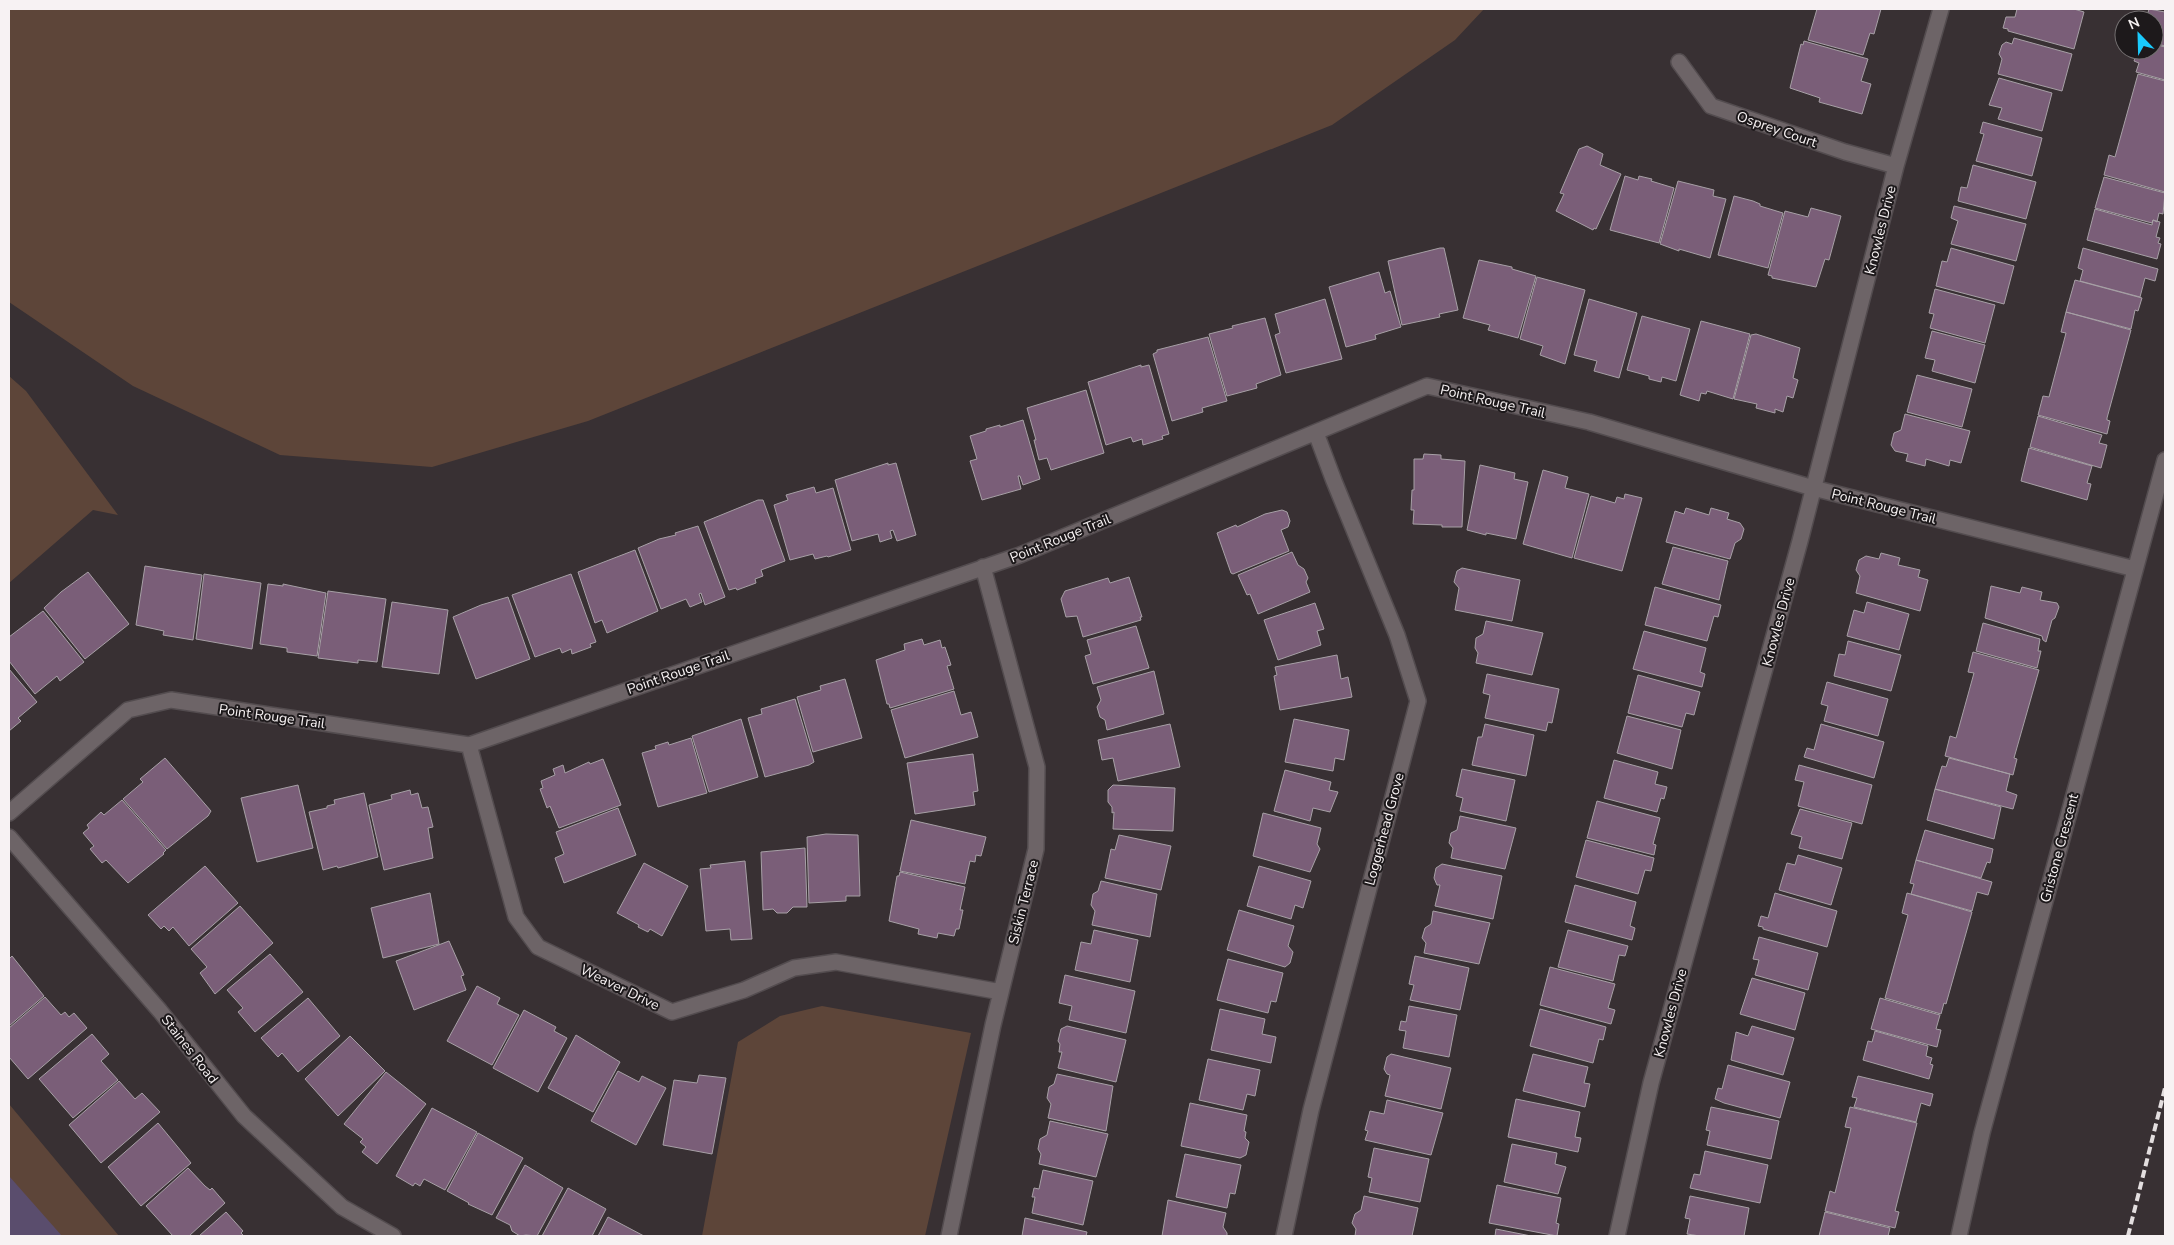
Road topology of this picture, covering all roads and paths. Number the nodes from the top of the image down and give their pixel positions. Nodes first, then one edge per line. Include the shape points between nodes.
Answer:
1 (1941, 9) edge
2 (1679, 62) dead end
3 (1896, 166) junction
4 (1316, 433) junction
5 (2165, 460) edge
6 (1814, 488) junction
7 (983, 567) junction
8 (2135, 569) junction
9 (468, 745) junction
10 (9, 813) edge
11 (9, 838) edge
12 (1001, 992) junction
13 (393, 1236) edge
14 (949, 1236) edge
15 (1284, 1236) edge
16 (1617, 1236) edge
17 (1959, 1236) edge

1 - 3 street, Knowles Drive
2 - 3 street, Osprey Court via 1710,106
3 - 6 street, Knowles Drive
4 - 6 street, Point Rouge Trail via 1427,386 1589,422
4 - 7 street, Point Rouge Trail via 1020,555
4 - 15 street, Loggerhead Grove via 1397,635 1418,701 1311,1110
5 - 8 street, Gristone Crescent
6 - 8 street, Point Rouge Trail
6 - 16 street, Knowles Drive via 1651,1083
7 - 9 street, Point Rouge Trail
7 - 12 street, Siskin Terrace via 1037,767 1036,849
8 - 17 street, Gristone Crescent via 1984,1123
9 - 10 street, Point Rouge Trail via 171,700 128,710
9 - 12 street, Weaver Drive via 516,917 538,947 672,1012 744,990 794,968 836,962
11 - 13 street, Staines Road via 160,1011 244,1116 342,1207
12 - 14 street, Siskin Terrace

